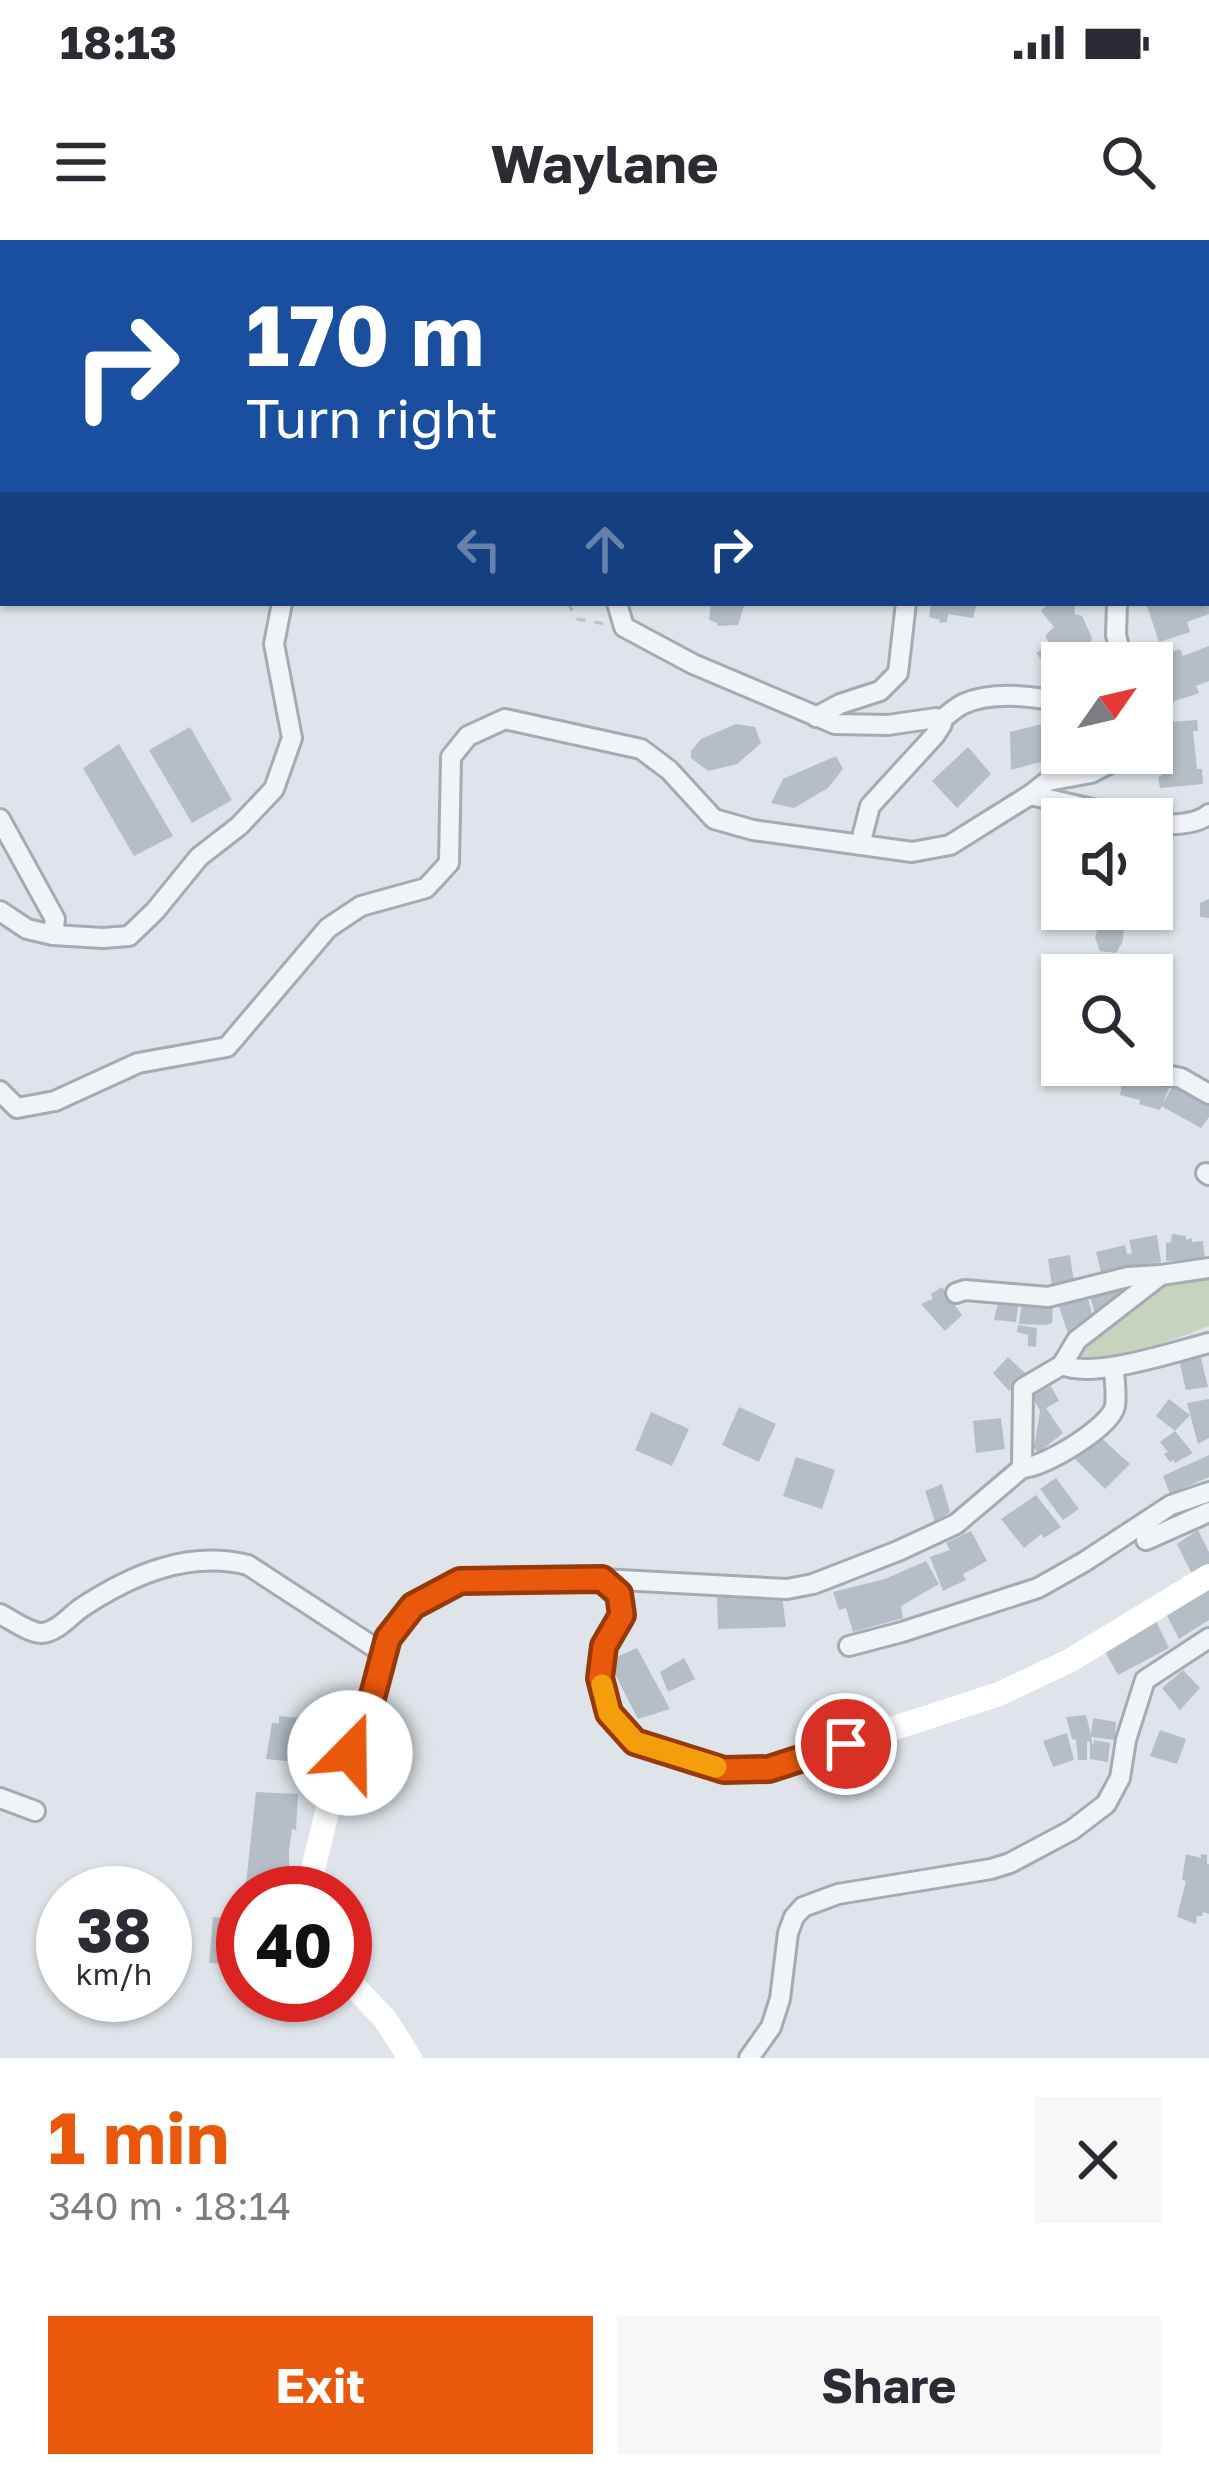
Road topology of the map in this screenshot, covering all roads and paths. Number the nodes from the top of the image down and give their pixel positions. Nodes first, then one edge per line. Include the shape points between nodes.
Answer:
1 (281, 606) edge
2 (570, 606) edge
3 (618, 606) edge
4 (906, 606) edge
5 (1117, 606) edge
6 (624, 627) junction
7 (1118, 642) edge
8 (1041, 698) edge
9 (816, 717) junction
10 (939, 721) junction
11 (1082, 774) edge
12 (1030, 795) junction
13 (1043, 798) edge
14 (1209, 814) edge
15 (0, 819) edge
16 (1173, 824) edge
17 (860, 844) junction
18 (0, 911) edge
19 (53, 935) junction
20 (1173, 1077) edge
21 (0, 1091) edge
22 (1209, 1094) edge
23 (1209, 1268) edge
24 (1161, 1275) junction
25 (956, 1293) dead end
26 (1209, 1343) edge
27 (1062, 1365) junction
28 (1114, 1367) junction
29 (1022, 1468) junction
30 (1209, 1492) edge
31 (1209, 1512) edge
32 (1147, 1540) dead end
33 (1209, 1576) edge
34 (602, 1579) junction
35 (0, 1614) edge
36 (1209, 1638) edge
37 (849, 1646) dead end
38 (383, 1653) junction
39 (0, 1798) edge
40 (34, 1811) dead end
41 (314, 1866) edge
42 (372, 2005) edge
43 (410, 2058) edge
44 (749, 2058) edge

1 - 19 street via 274,644 292,738 274,789 129,936
2 - 6 path via 577,619
3 - 6 street
4 - 9 street via 898,673 880,691
5 - 7 street
6 - 9 street
8 - 10 street via 965,703
9 - 10 street via 835,724
10 - 17 street via 870,806
11 - 12 street
12 - 13 street
12 - 17 street via 950,845 912,852
14 - 16 street
15 - 19 street via 55,919
17 - 21 street via 714,819 641,749 505,719 469,736 451,757 449,863 426,888 361,906 328,928 227,1047 138,1063 56,1101 17,1108
18 - 19 street
20 - 22 street
23 - 24 street
24 - 25 street via 1048,1297
24 - 27 street via 1077,1340
26 - 28 street
27 - 28 street
27 - 29 street via 1024,1388
28 - 29 street via 1115,1409 1107,1420
29 - 34 street via 956,1524 813,1585
30 - 37 street via 1171,1505 1038,1588
31 - 32 street
33 - 34 street via 999,1694 769,1769 724,1770 635,1742 609,1713 600,1678 604,1646 622,1615 619,1594
34 - 38 street via 460,1581 413,1606
35 - 38 street via 50,1632 144,1574 223,1559 248,1565
36 - 44 street via 1145,1680 1120,1778 1106,1804 1072,1830 991,1869 803,1907 788,1933 772,2027
38 - 41 street
39 - 40 street
42 - 43 street

